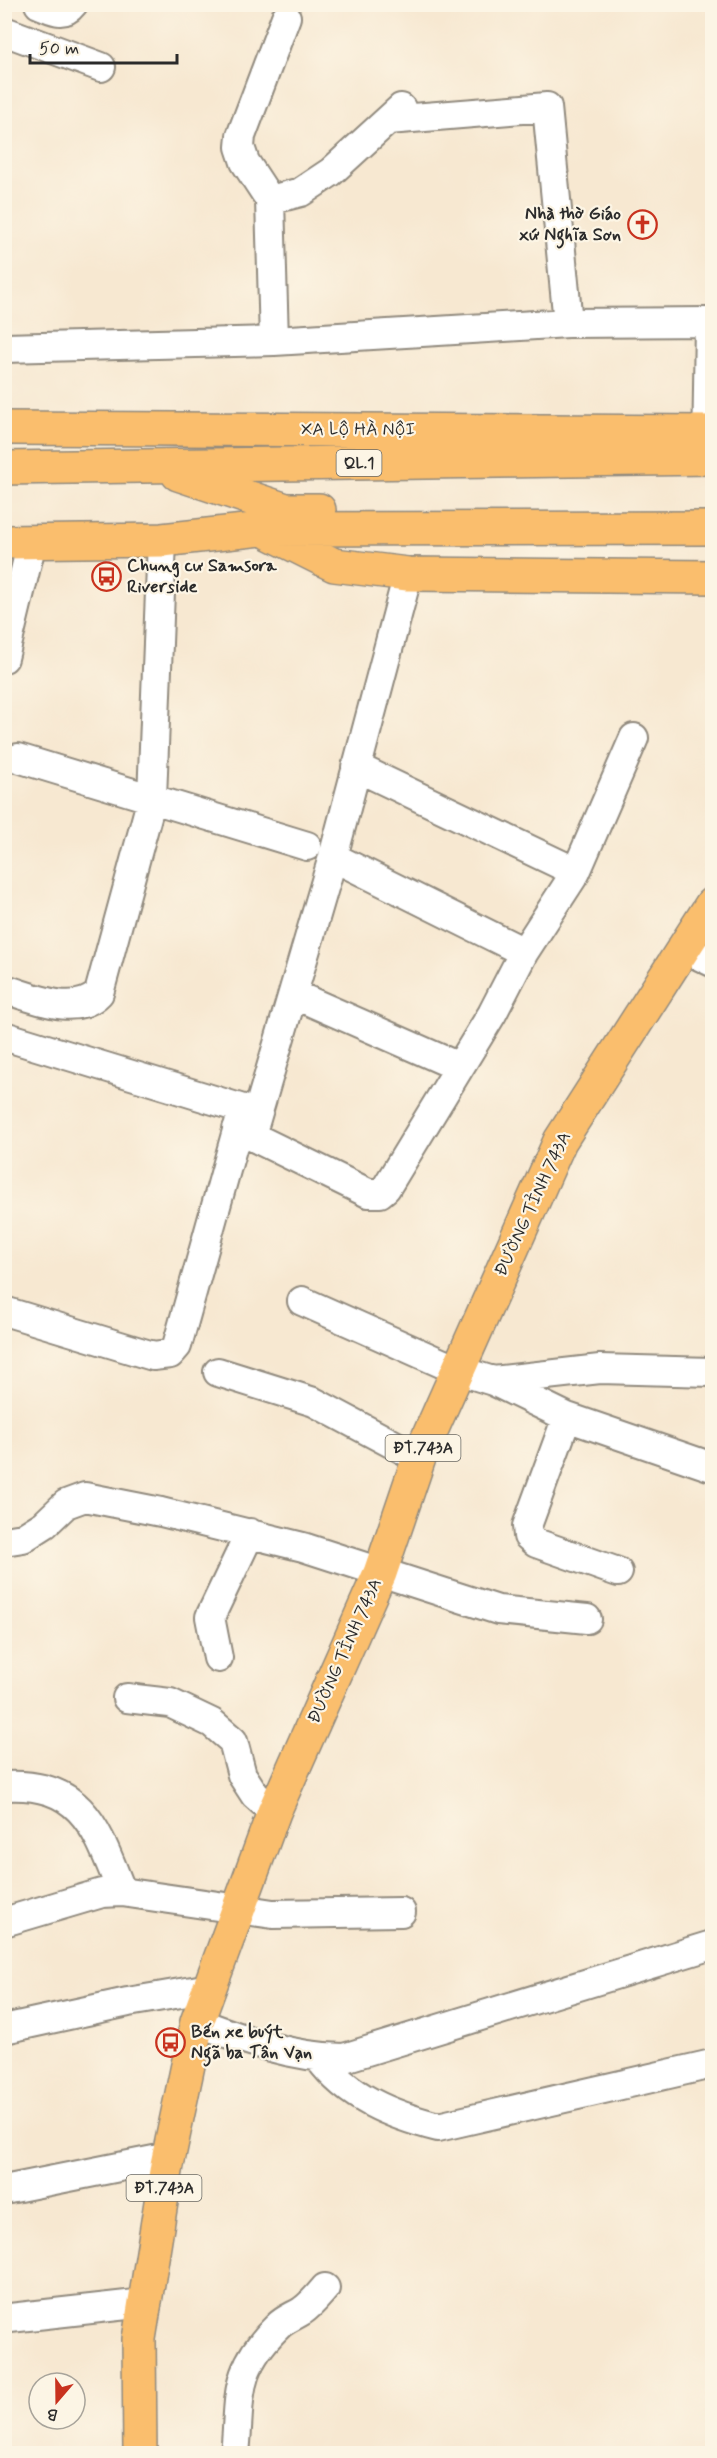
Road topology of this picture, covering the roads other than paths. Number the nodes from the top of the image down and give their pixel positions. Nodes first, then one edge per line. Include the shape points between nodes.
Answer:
1 (39, 4) edge
2 (74, 4) edge
3 (286, 17) dead end
4 (4, 31) edge
5 (101, 67) dead end
6 (412, 98) dead end
7 (388, 120) junction
8 (270, 200) junction
9 (711, 322) edge
10 (568, 323) junction
11 (274, 341) junction
12 (4, 348) edge
13 (4, 428) edge
14 (710, 445) edge
15 (154, 466) junction
16 (4, 468) edge
17 (712, 511) edge
18 (514, 528) junction
19 (712, 528) edge
20 (263, 529) junction
21 (162, 540) junction
22 (18, 542) edge
23 (712, 547) edge
24 (408, 574) junction
25 (712, 577) edge
26 (4, 658) edge
27 (634, 738) dead end
28 (18, 758) dead end
29 (356, 767) junction
30 (152, 798) junction
31 (306, 846) dead end
32 (333, 856) junction
33 (576, 872) junction
34 (712, 904) edge
35 (524, 952) junction
36 (699, 955) edge
37 (4, 989) edge
38 (293, 994) junction
39 (4, 1036) edge
40 (459, 1067) junction
41 (244, 1132) junction
42 (302, 1301) dead end
43 (4, 1311) edge
44 (457, 1370) junction
45 (218, 1372) dead end
46 (712, 1372) edge
47 (493, 1381) junction
48 (567, 1417) junction
49 (419, 1458) junction
50 (712, 1467) edge
51 (250, 1533) junction
52 (4, 1541) edge
53 (618, 1572) dead end
54 (380, 1573) junction
55 (586, 1619) dead end
56 (218, 1658) dead end
57 (127, 1698) dead end
58 (4, 1786) edge
59 (274, 1812) junction
60 (122, 1892) junction
61 (240, 1910) junction
62 (401, 1912) dead end
63 (4, 1922) edge
64 (712, 1945) edge
65 (210, 1988) junction
66 (197, 2022) junction
67 (4, 2030) edge
68 (320, 2058) junction
69 (712, 2064) edge
70 (169, 2157) junction
71 (4, 2190) edge
72 (325, 2288) dead end
73 (146, 2303) junction
74 (10, 2318) dead end
75 (140, 2454) edge
76 (236, 2454) edge

1 - 2 street via 61,13
3 - 8 street via 240,147 245,162
4 - 5 street
6 - 7 street
7 - 8 street via 332,172 301,192
7 - 10 street via 547,107
8 - 11 street
9 - 10 street
9 - 14 street
10 - 11 street
11 - 12 street
13 - 14 main road, XA LỘ HÀ NỘI / QL.1
14 - 15 main road, XA LỘ HÀ NỘI / QL.1
15 - 16 main road, XA LỘ HÀ NỘI / QL.1
15 - 18 main road, XA LỘ HÀ NỘI / QL.1 via 286,510
17 - 18 main road, QL.1
18 - 19 main road, QL.1
18 - 20 main road, QL.1
18 - 23 main road, QL.1
20 - 21 main road, QL.1
20 - 24 main road via 334,565
21 - 22 main road, QL.1
21 - 30 street
22 - 26 street
24 - 25 main road
24 - 29 street
27 - 33 street
28 - 30 street
29 - 32 street
29 - 33 street
30 - 31 street
30 - 37 street via 99,993 91,1001 64,1005
32 - 35 street
32 - 38 street
33 - 35 street
34 - 36 main road, ĐƯỜNG TỈNH 743A / ĐT.743A
35 - 40 street
36 - 44 main road, ĐƯỜNG TỈNH 743A / ĐT.743A via 560,1141
38 - 40 street
38 - 41 street
39 - 41 street via 243,1109
40 - 41 street via 380,1193 368,1192
41 - 43 street via 177,1346 170,1354 153,1356
42 - 44 street
44 - 47 street
44 - 49 main road, ĐƯỜNG TỈNH 743A / ĐT.743A
45 - 49 street via 314,1402
46 - 47 street via 600,1369
47 - 48 street
48 - 50 street
48 - 53 street via 526,1526 528,1536 536,1544
49 - 54 main road, ĐƯỜNG TỈNH 743A / ĐT.743A
51 - 52 street via 85,1497 66,1504 23,1538
51 - 54 street
51 - 56 street via 210,1617
54 - 55 street via 498,1610
54 - 59 main road, ĐƯỜNG TỈNH 743A / ĐT.743A
57 - 59 street via 170,1703 212,1723 233,1741 242,1775 255,1795
58 - 60 street via 48,1789 87,1817 97,1830
59 - 61 main road, ĐƯỜNG TỈNH 743A / ĐT.743A
60 - 61 street
60 - 63 street via 102,1893
61 - 62 street via 273,1914
61 - 65 main road, ĐƯỜNG TỈNH 743A / ĐT.743A
64 - 68 street via 344,2058
65 - 66 main road, ĐƯỜNG TỈNH 743A / ĐT.743A
65 - 67 street
66 - 68 street via 254,2043
66 - 70 main road, ĐƯỜNG TỈNH 743A / ĐT.743A
68 - 69 street via 334,2078 368,2101 400,2117 438,2127
70 - 71 street
70 - 73 main road, ĐƯỜNG TỈNH 743A / ĐT.743A
72 - 76 street via 304,2310 279,2324 249,2361 241,2376 237,2401
73 - 74 street
73 - 75 main road, ĐƯỜNG TỈNH 743A / ĐT.743A via 139,2338

